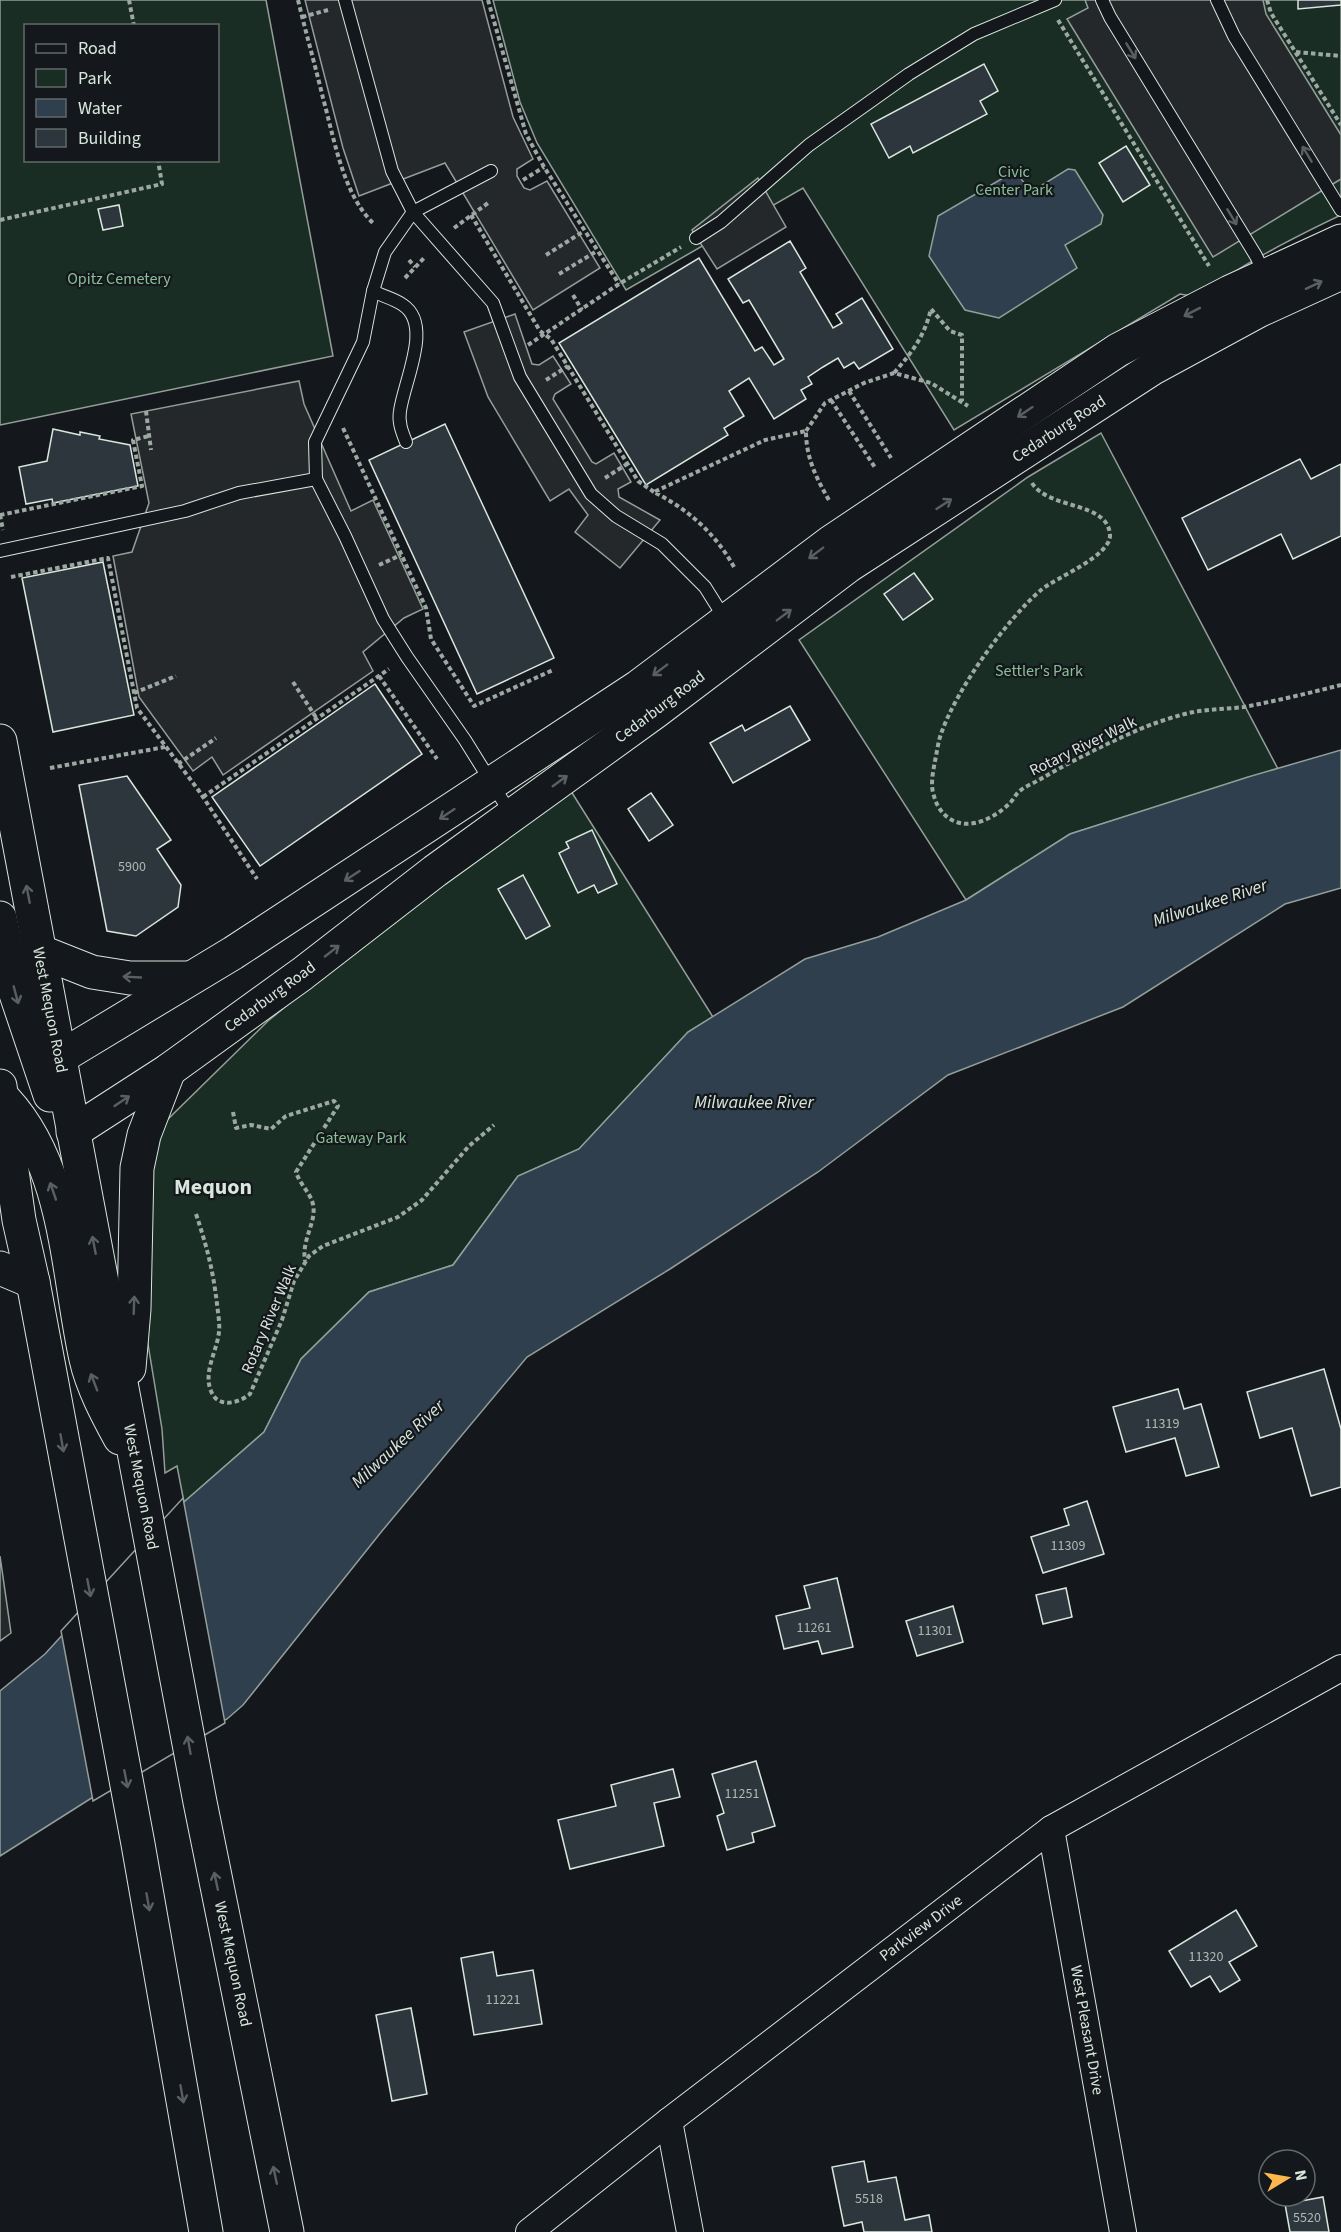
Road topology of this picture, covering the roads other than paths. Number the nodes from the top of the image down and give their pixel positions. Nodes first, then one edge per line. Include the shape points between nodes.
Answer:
1 (345, 0) edge
2 (1055, 0) edge
3 (1102, 0) edge
4 (1217, 0) edge
5 (491, 171) dead end
6 (1341, 210) edge
7 (413, 212) junction
8 (696, 238) road end
9 (1341, 241) edge
10 (1341, 273) edge
11 (1272, 289) junction
12 (373, 291) junction
13 (406, 442) dead end
14 (316, 479) junction
15 (0, 551) edge
16 (735, 633) junction
17 (0, 741) edge
18 (492, 783) junction
19 (512, 815) junction
20 (0, 918) edge
21 (39, 951) junction
22 (190, 978) junction
23 (50, 1064) junction
24 (169, 1070) junction
25 (0, 1094) edge
26 (73, 1132) junction
27 (17, 1165) edge
28 (0, 1268) edge
29 (33, 1282) junction
30 (125, 1405) junction
31 (140, 1481) junction
32 (1341, 1668) edge
33 (1051, 1829) junction
34 (669, 2121) junction
35 (206, 2232) edge
36 (287, 2232) edge
37 (530, 2232) edge
38 (690, 2232) edge
39 (1123, 2232) edge

1 - 7 lane via 392,171
2 - 8 lane via 974,34 909,74 809,145 721,222
3 -> 11 lane
6 -> 4 lane via 1234,36
5 - 7 lane
7 - 12 lane via 385,252
7 - 16 lane via 493,303 520,377 588,488 616,516 662,544 705,587
9 - 11 main road, Cedarburg Road
11 -> 10 main road, Cedarburg Road
11 - 16 main road, Cedarburg Road via 1118,350 831,542
12 - 13 lane via 404,305 416,318 418,336 399,413
12 - 14 lane via 363,342 315,442
14 - 15 lane via 238,493 185,512
14 - 18 lane via 383,619
16 -> 18 main road, Cedarburg Road via 638,687
19 -> 16 main road, Cedarburg Road via 655,712
21 -> 17 main road, West Mequon Road
18 - 19 lane
18 -> 22 main road, Cedarburg Road
24 -> 19 main road, Cedarburg Road
20 -> 23 main road via 15,991
22 -> 21 main road via 130,978 92,972
21 - 23 main road, West Mequon Road
22 - 23 main road, Cedarburg Road
23 - 25 main road, Cedarburg Road
23 - 26 main road, West Mequon Road
26 -> 24 main road, Cedarburg Road
30 -> 24 main road via 134,1309 137,1168 144,1135
25 - 27 main road
26 - 27 main road, Cedarburg Road
30 -> 26 main road, West Mequon Road
27 - 29 main road via 19,1220
31 -> 27 main road via 86,1361 55,1196
28 - 29 main road
29 -> 35 main road
30 - 31 main road, West Mequon Road
36 -> 31 main road, West Mequon Road
32 - 33 street, Parkview Drive
33 - 34 street, Parkview Drive
33 - 39 street, West Pleasant Drive
34 - 37 street, Parkview Drive
34 - 38 street

